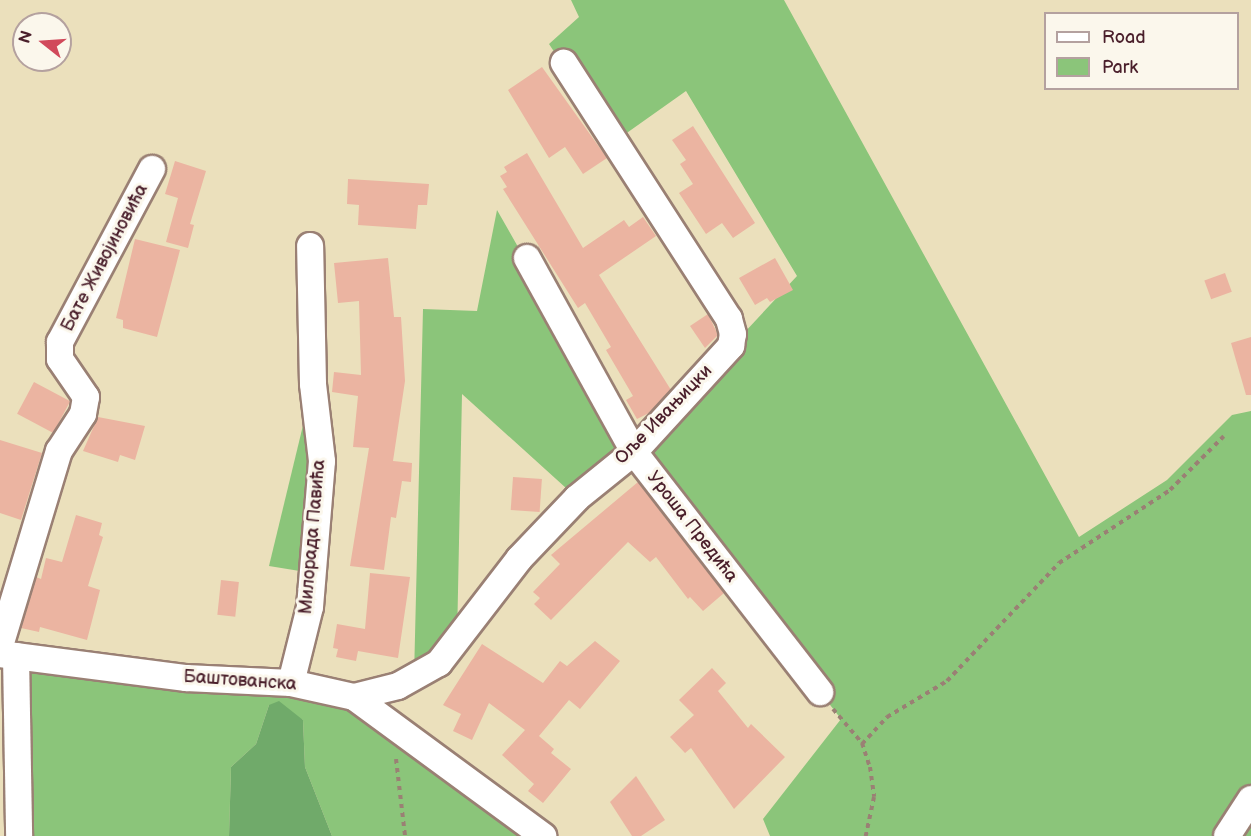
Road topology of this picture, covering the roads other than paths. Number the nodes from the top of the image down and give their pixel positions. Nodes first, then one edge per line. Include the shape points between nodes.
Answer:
1 (564, 63) dead end
2 (152, 169) dead end
3 (310, 246) dead end
4 (527, 258) dead end
5 (634, 452) junction
6 (5, 652) edge
7 (291, 683) junction
8 (820, 692) road end
9 (354, 697) junction
10 (1251, 799) edge
11 (20, 836) edge
12 (543, 836) edge
13 (1227, 836) edge

1 - 5 street, Оље Ивањицки via 729,319 733,334 731,346
2 - 6 street, Бате Живојиновића via 60,342 60,359 86,397 83,414 59,451
3 - 7 street, Милорада Павића via 313,384 322,461 310,607
4 - 5 street, Уроша Предића
5 - 8 street, Уроша Предића
5 - 9 street, Оље Ивањицки via 577,498 519,559 439,663 398,686
6 - 7 street, Баштованска via 186,678
6 - 11 street, Бате Живојиновића
7 - 9 street, Баштованска
9 - 12 street, Баштованска
10 - 13 street

